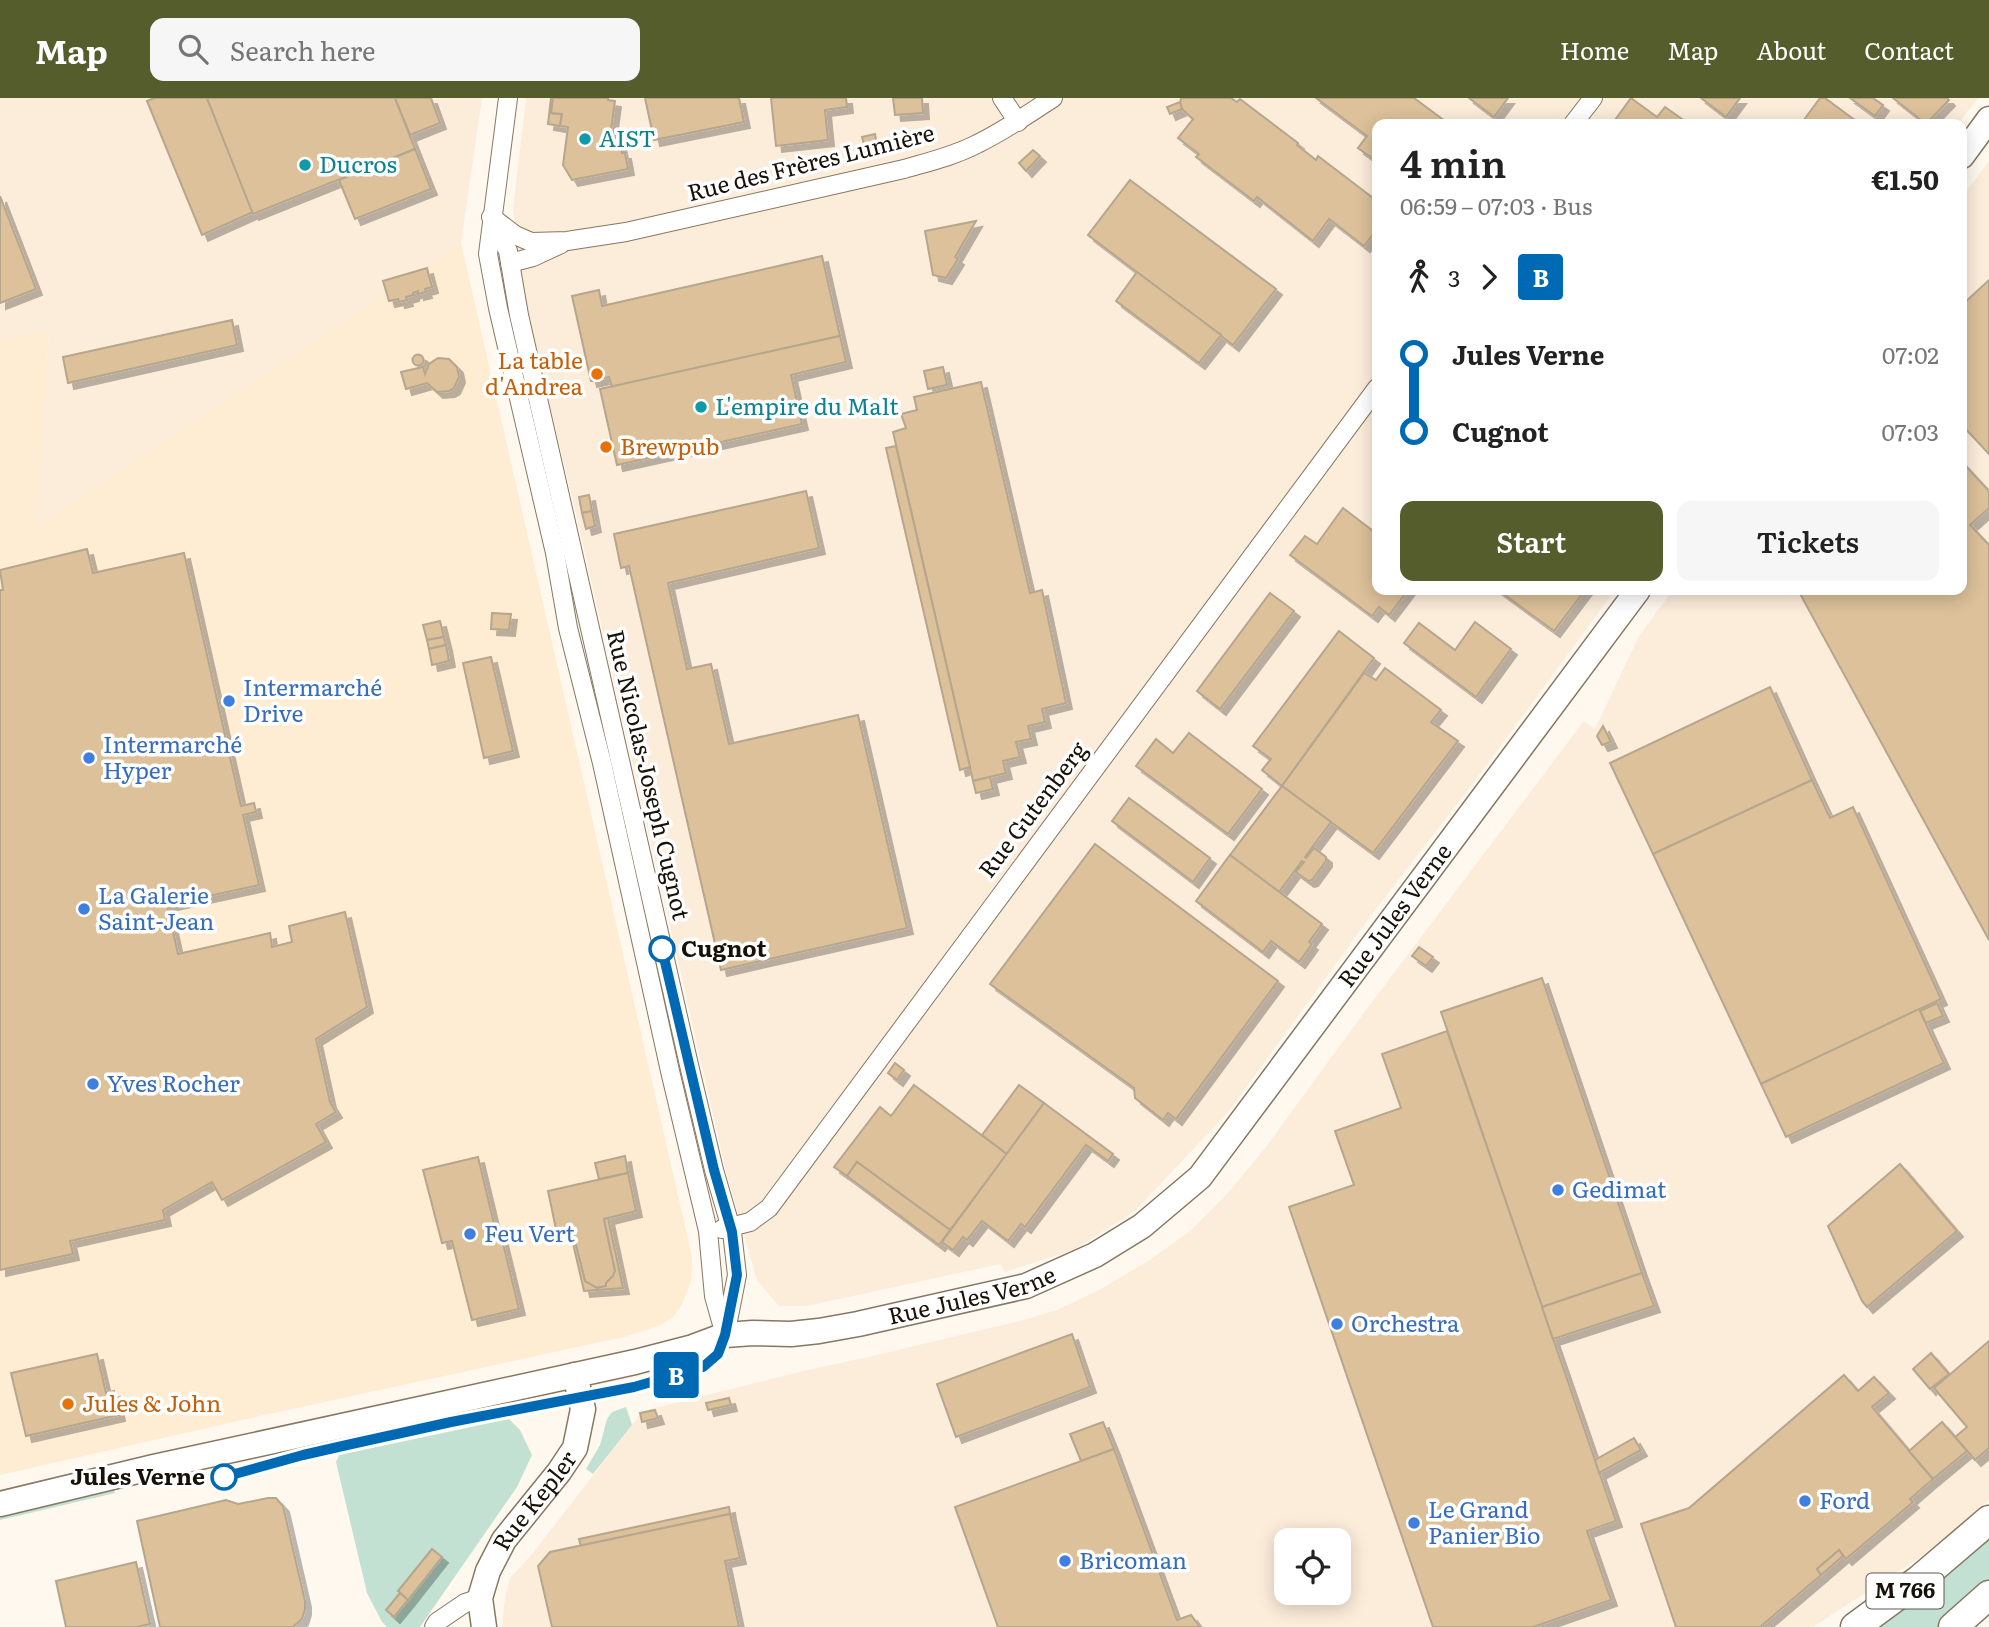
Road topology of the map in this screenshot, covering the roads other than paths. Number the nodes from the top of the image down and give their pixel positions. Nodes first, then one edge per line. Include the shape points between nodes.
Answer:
1 (508, 98) edge
2 (1002, 98) edge
3 (1053, 98) edge
4 (1593, 98) edge
5 (1577, 119) edge
6 (1989, 119) edge
7 (1018, 122) junction
8 (1967, 149) edge
9 (492, 217) junction
10 (567, 241) junction
11 (510, 263) junction
12 (1372, 395) edge
13 (1634, 595) edge
14 (731, 1228) junction
15 (708, 1231) junction
16 (725, 1335) junction
17 (575, 1375) junction
18 (0, 1504) edge
19 (1989, 1520) edge
20 (1989, 1595) edge
21 (480, 1598) junction
22 (434, 1627) edge
23 (484, 1627) edge
24 (1854, 1627) edge
25 (1953, 1627) edge

1 - 9 street, Rue Nicolas-Joseph Cugnot
2 - 7 street
3 - 7 street, Rue des Frères Lumière
4 - 5 street
6 - 8 main road
7 - 10 street, Rue des Frères Lumière via 975,145 904,169 626,232
9 - 10 street, Rue des Frères Lumière via 531,242
9 - 11 street, Rue Nicolas-Joseph Cugnot
9 - 15 street, Rue Nicolas-Joseph Cugnot via 488,254 498,308
10 - 11 street, Rue des Frères Lumière
11 - 14 street, Rue Nicolas-Joseph Cugnot via 686,1054
12 - 14 street, Rue Gutenberg via 769,1208 750,1222
13 - 16 main road, Rue Jules Verne via 1200,1177 1142,1226 1096,1255 1026,1286 819,1331
14 - 15 street, Rue Gutenberg
14 - 16 street, Rue Nicolas-Joseph Cugnot via 737,1275
15 - 16 street, Rue Nicolas-Joseph Cugnot via 714,1296
16 - 17 main road, Rue Jules Verne
17 - 18 main road, Rue Jules Verne
17 - 21 main road, Rue Kepler via 583,1409 575,1448 504,1539
19 - 24 main road, M 766
20 - 25 main road, M 766
21 - 22 street via 465,1603
21 - 23 main road, Rue Kepler

